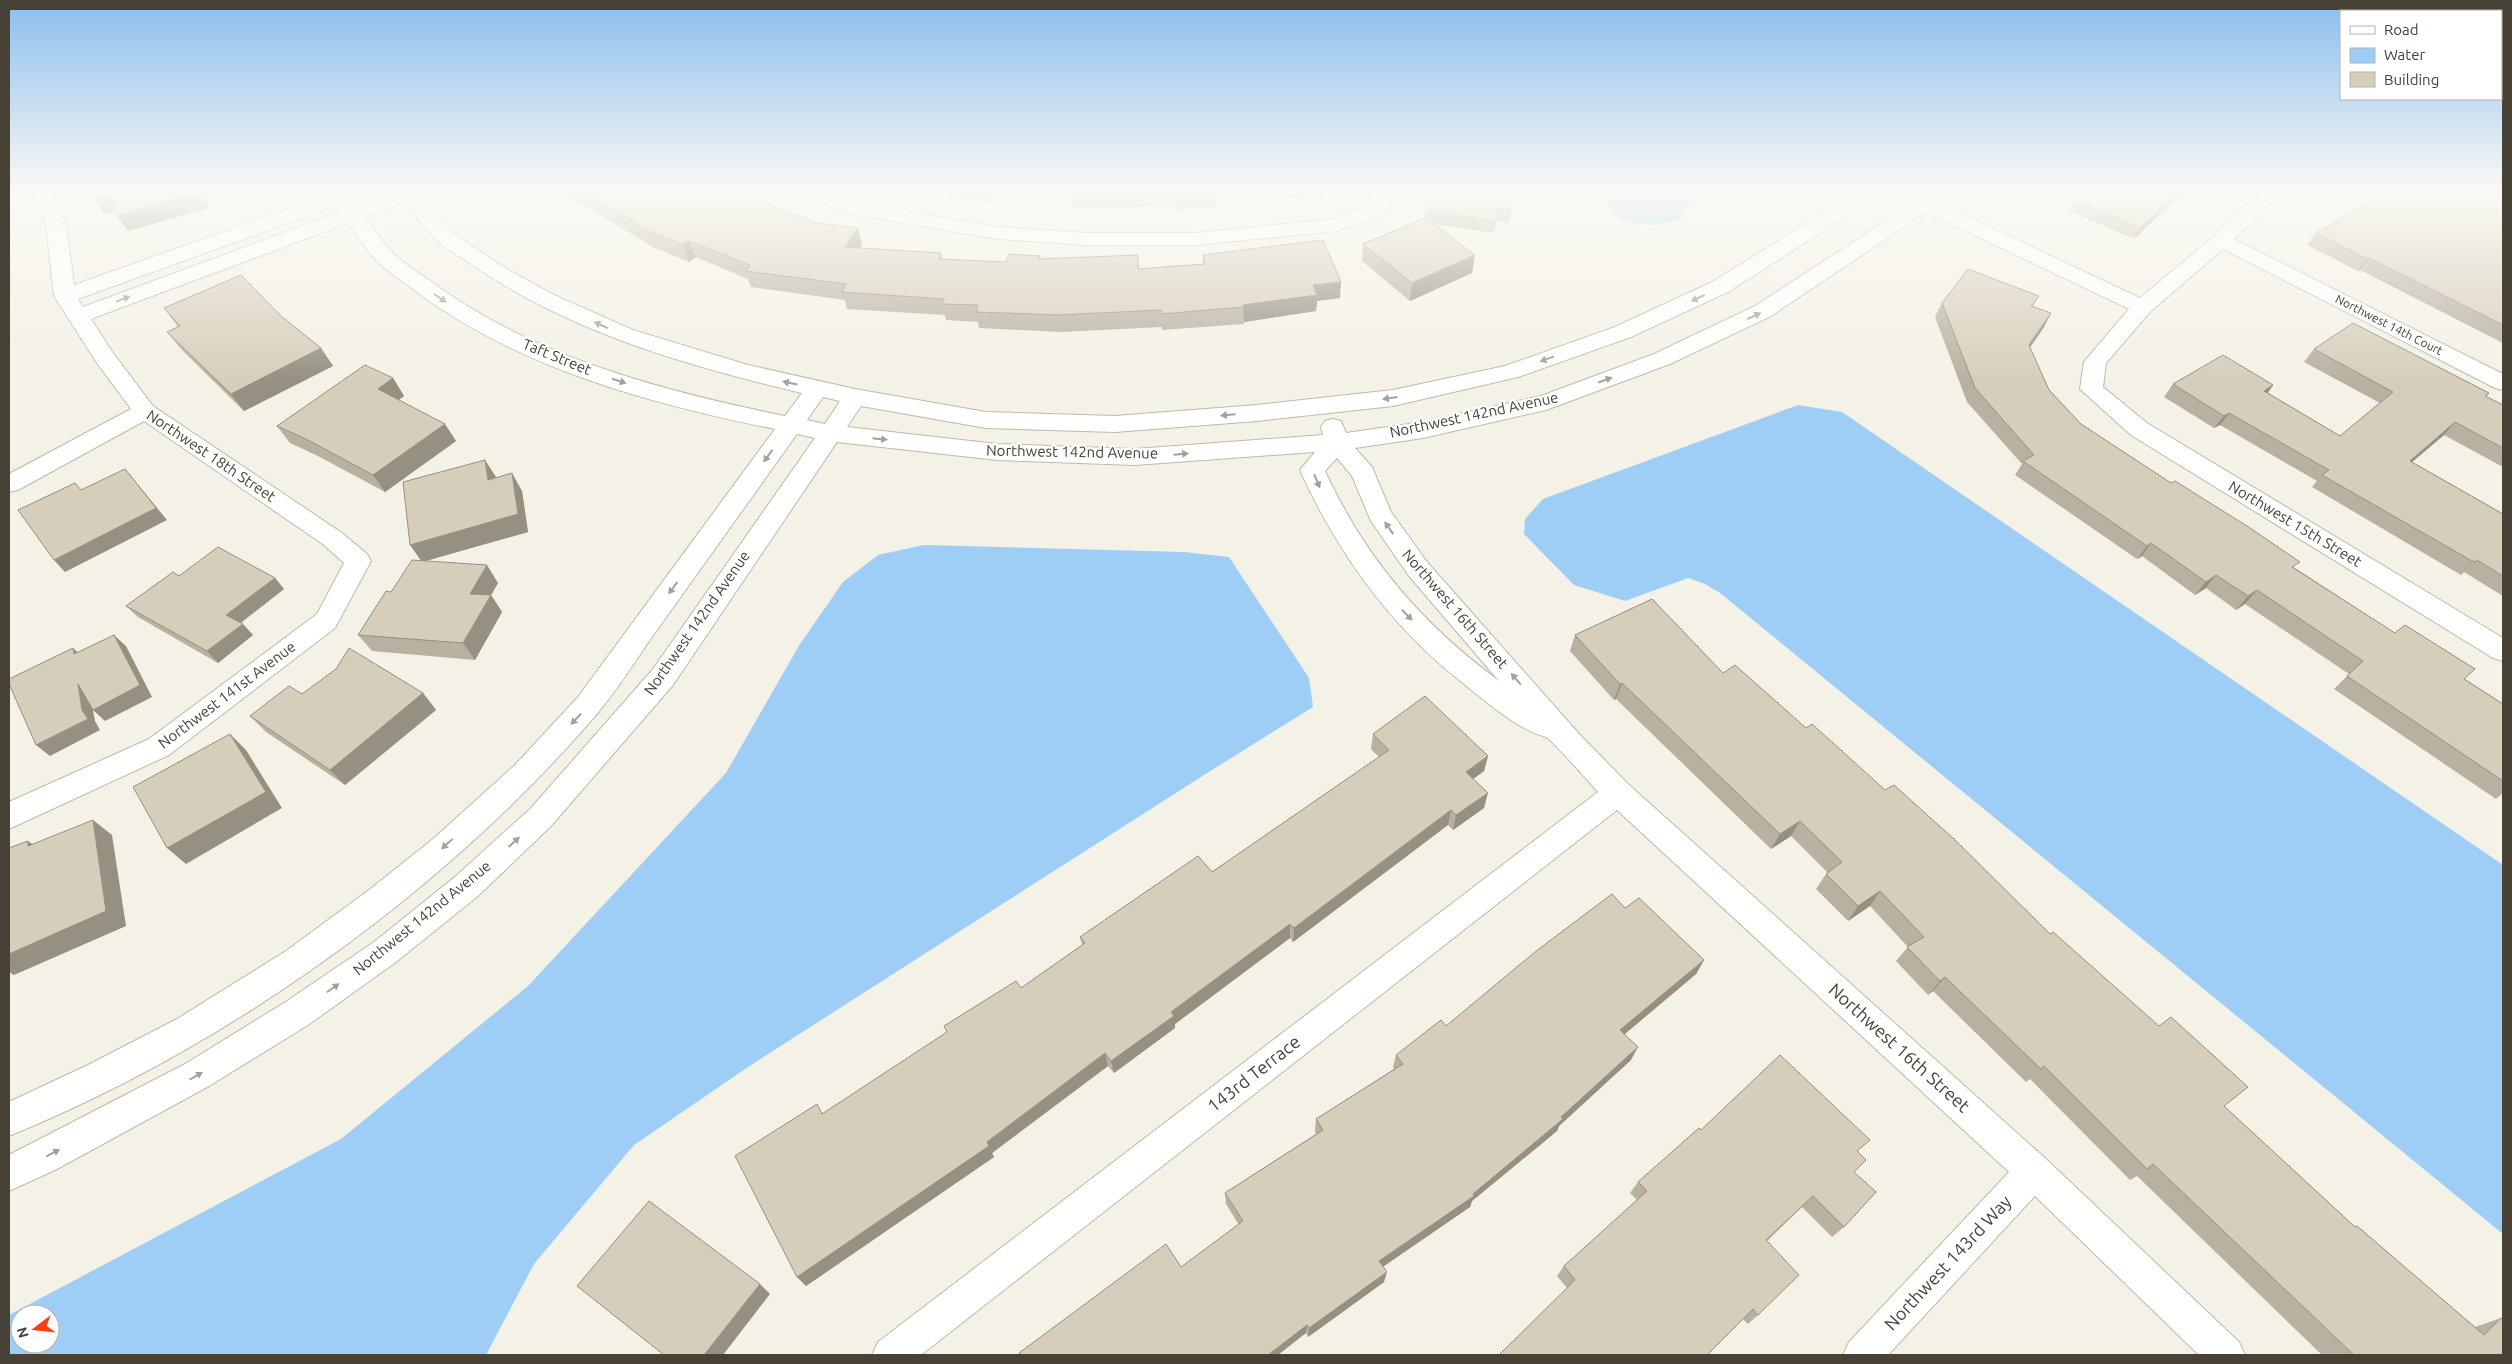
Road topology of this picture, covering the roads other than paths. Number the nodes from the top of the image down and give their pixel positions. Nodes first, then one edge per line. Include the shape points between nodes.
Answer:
1 (59, 254) edge
2 (177, 254) edge
3 (247, 254) edge
4 (383, 254) edge
5 (470, 254) edge
6 (1773, 254) edge
7 (1849, 254) edge
8 (2029, 254) edge
9 (2205, 254) edge
10 (2248, 254) edge
11 (64, 296) junction
12 (2142, 307) junction
13 (78, 316) junction
14 (2503, 383) edge
15 (817, 389) junction
16 (855, 397) junction
17 (1327, 405) junction
18 (144, 411) junction
19 (790, 425) junction
20 (831, 433) junction
21 (1336, 442) junction
22 (9, 484) edge
23 (358, 561) joint
24 (2503, 650) edge
25 (1570, 743) junction
26 (1618, 793) junction
27 (9, 816) edge
28 (9, 1119) edge
29 (2034, 1171) junction
30 (9, 1173) edge
31 (891, 1355) edge
32 (1862, 1355) edge
33 (2226, 1355) edge

1 - 11 street, Northwest 18th Street
2 - 11 street
13 -> 3 street
4 -> 19 street, Taft Street via 444,300 492,329 572,366 685,402
15 -> 5 street via 744,372 625,335 546,300 498,274
6 -> 17 street, Northwest 142nd Avenue via 1722,286 1623,332 1510,372 1393,398
21 -> 7 street, Northwest 142nd Avenue via 1423,430 1546,402 1662,359 1763,311
8 - 12 street
9 - 12 street
10 - 14 street, Northwest 14th Court
11 - 13 street, Northwest 18th Street
12 - 24 street, Northwest 15th Street via 2095,362 2091,389 2139,429
13 - 18 street, Northwest 18th Street
15 - 16 street
15 - 19 street
17 -> 16 street, Northwest 142nd Avenue via 1115,424 986,420
16 - 20 street, Northwest 142nd Avenue
17 - 21 street, Northwest 16th Street
18 - 22 street
18 - 23 street, Northwest 18th Street via 334,539
19 - 20 street, Taft Street
19 -> 28 street via 588,706 525,773 444,848 297,961 190,1030
20 -> 21 street, Northwest 142nd Avenue via 998,452 1135,457
30 -> 20 street, Northwest 142nd Avenue via 115,1121 255,1039 385,952 467,886 541,817 663,677
25 -> 21 street, Northwest 16th Street via 1418,569 1380,516 1363,473
21 -> 25 street, Northwest 16th Street via 1312,470 1338,525 1378,582 1402,610 1460,665
23 - 27 street, Northwest 141st Avenue via 326,621 159,747
25 - 26 street, Northwest 16th Street
26 - 29 street, Northwest 16th Street
26 - 31 street, 143rd Terrace
29 - 32 street, Northwest 143rd Way
29 - 33 street, Northwest 16th Street

